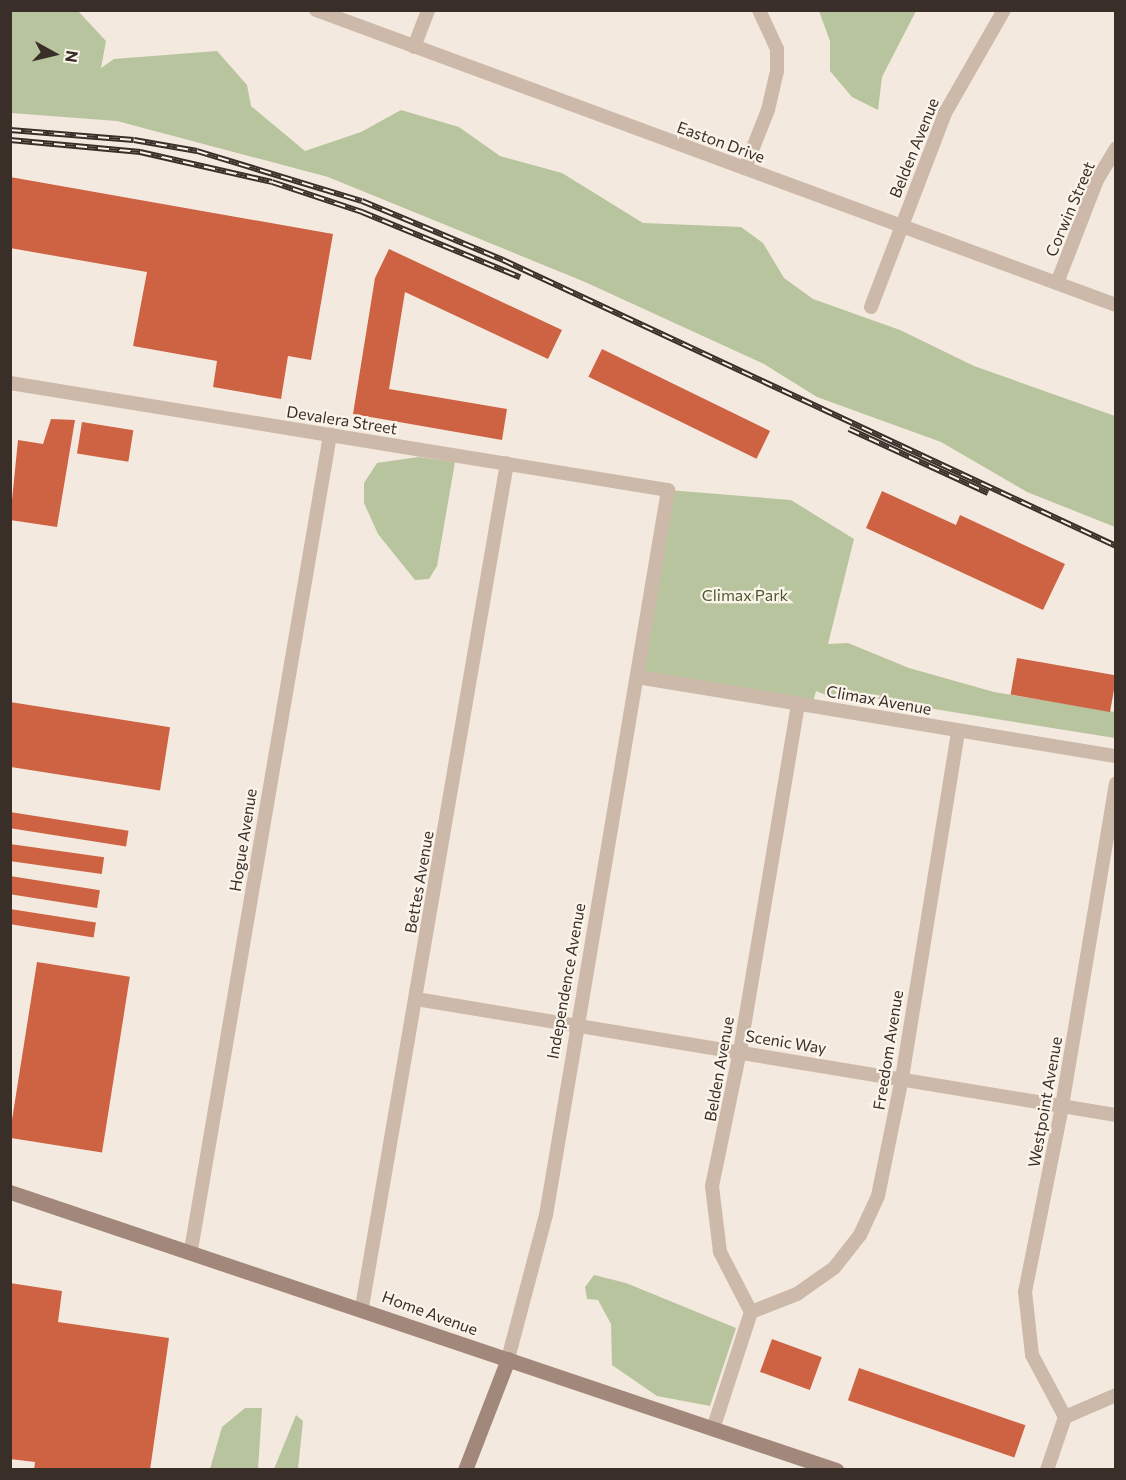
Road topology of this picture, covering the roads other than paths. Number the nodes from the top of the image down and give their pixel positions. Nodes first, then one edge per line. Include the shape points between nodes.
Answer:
1 (316, 10) edge
2 (428, 10) edge
3 (759, 10) edge
4 (1004, 10) edge
5 (414, 47) junction
6 (1116, 148) edge
7 (745, 168) junction
8 (901, 226) junction
9 (1057, 283) junction
10 (1116, 305) edge
11 (872, 307) dead end
12 (10, 383) edge
13 (330, 435) junction
14 (507, 464) junction
15 (668, 490) joint
16 (637, 677) junction
17 (798, 703) junction
18 (958, 731) junction
19 (1116, 756) edge
20 (1116, 783) edge
21 (416, 999) junction
22 (579, 1024) junction
23 (740, 1051) junction
24 (902, 1078) junction
25 (1062, 1106) junction
26 (1116, 1115) edge
27 (10, 1192) edge
28 (191, 1250) junction
29 (362, 1307) junction
30 (751, 1312) junction
31 (508, 1359) junction
32 (1116, 1395) edge
33 (1065, 1417) junction
34 (713, 1429) junction
35 (465, 1470) edge
36 (836, 1470) edge
37 (1047, 1470) edge

1 - 5 street, Easton Drive
2 - 5 street
3 - 7 street via 777,49 777,71 768,110
4 - 8 street, Belden Avenue via 945,113
5 - 7 street, Easton Drive
6 - 9 street, Corwin Street via 1097,180
7 - 8 street, Easton Drive
8 - 9 street, Easton Drive
8 - 11 street, Belden Avenue
9 - 10 street, Easton Drive
12 - 13 street, Devalera Street
13 - 14 street, Devalera Street
13 - 28 street, Hogue Avenue
14 - 15 street, Devalera Street
14 - 21 street, Bettes Avenue
15 - 16 street, Independence Avenue
16 - 17 street, Climax Avenue
16 - 22 street, Independence Avenue
17 - 18 street, Climax Avenue
17 - 23 street, Belden Avenue
18 - 19 street, Climax Avenue
18 - 24 street, Freedom Avenue
20 - 25 street, Westpoint Avenue
21 - 22 street, Scenic Way
21 - 29 street, Bettes Avenue
22 - 23 street, Scenic Way
22 - 31 street, Independence Avenue via 540,1246
23 - 24 street, Scenic Way
23 - 30 street, Belden Avenue via 715,1165 712,1208 720,1252
24 - 25 street, Scenic Way
24 - 30 street, Freedom Avenue via 878,1196 860,1235 834,1268 811,1286
25 - 26 street, Scenic Way
25 - 33 street, Westpoint Avenue via 1024,1308 1036,1366
27 - 28 street, Home Avenue
28 - 29 street, Home Avenue
29 - 31 street, Home Avenue
30 - 34 street
31 - 34 street, Home Avenue
31 - 35 street, Independence Avenue via 496,1401
32 - 33 street
33 - 37 street
34 - 36 street, Home Avenue

